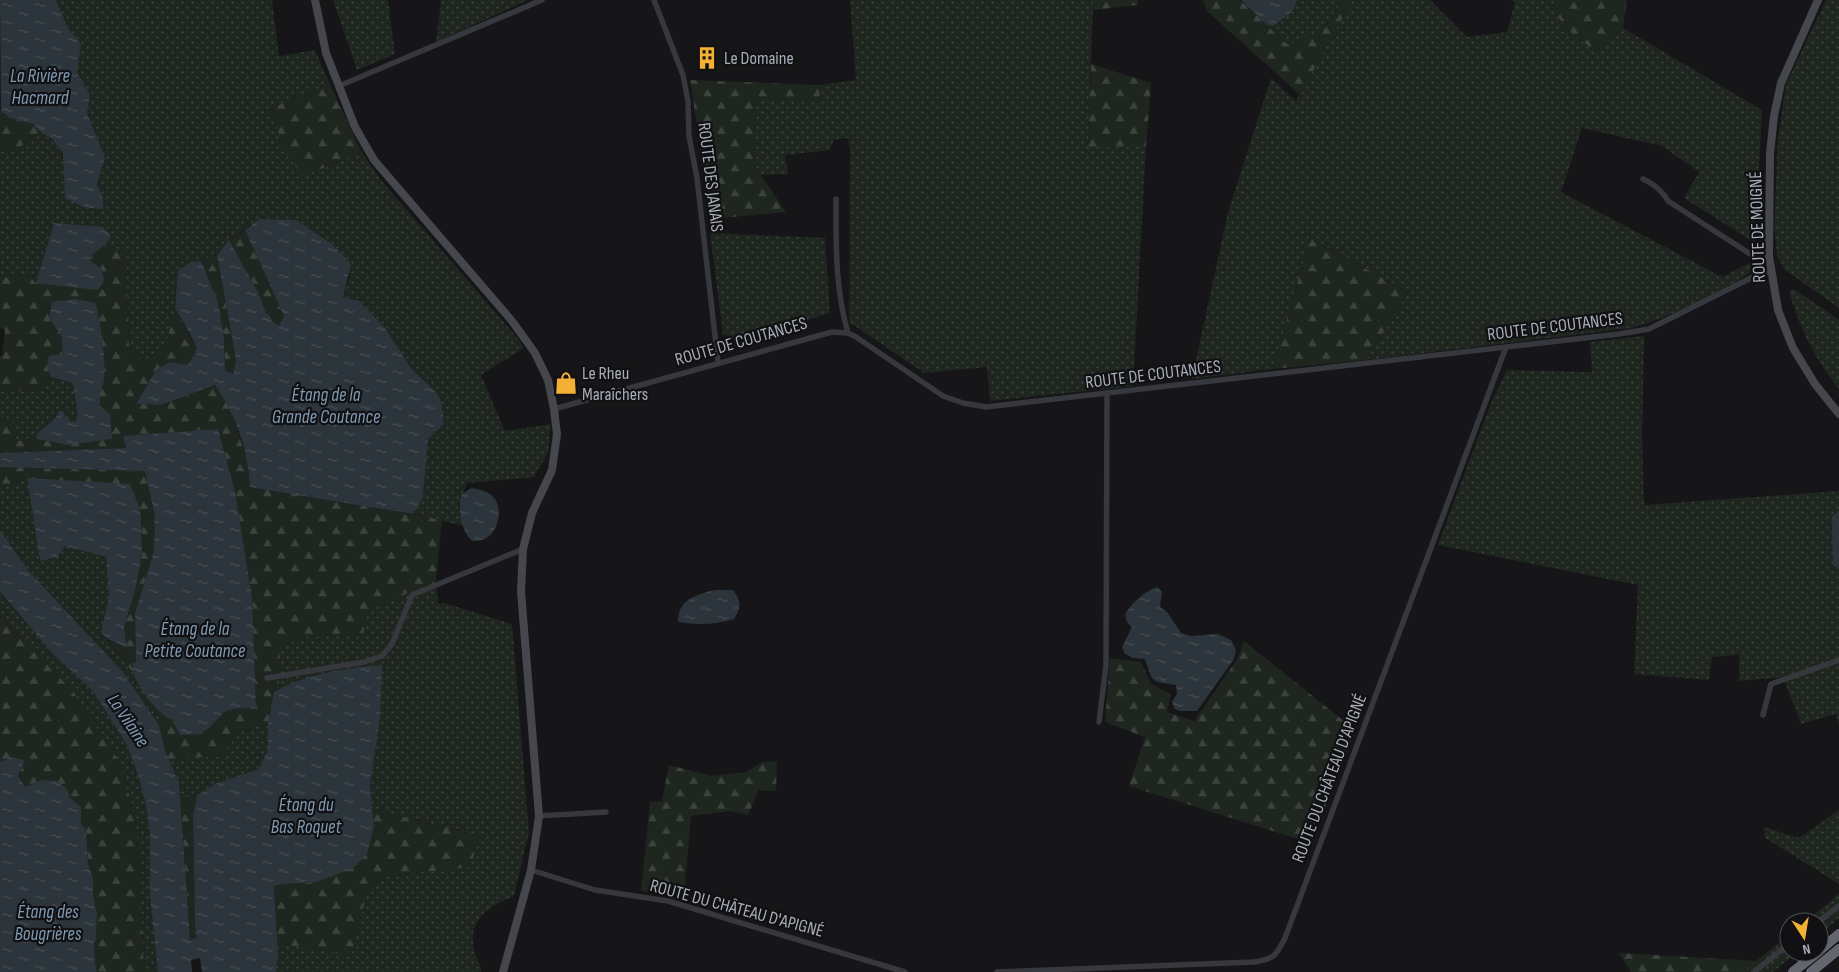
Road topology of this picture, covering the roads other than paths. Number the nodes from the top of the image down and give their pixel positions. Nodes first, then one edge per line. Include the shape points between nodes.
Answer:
1 (315, 0) edge
2 (542, 0) edge
3 (654, 0) edge
4 (1818, 0) edge
5 (339, 86) junction
6 (1643, 179) dead end
7 (836, 199) dead end
8 (1771, 272) junction
9 (1761, 273) junction
10 (848, 333) junction
11 (1506, 347) junction
12 (718, 362) junction
13 (1107, 395) junction
14 (554, 409) junction
15 (1839, 414) edge
16 (523, 549) junction
17 (1839, 660) edge
18 (267, 678) dead end
19 (1763, 715) dead end
20 (1099, 722) dead end
21 (606, 812) dead end
22 (539, 816) junction
23 (531, 870) junction
24 (1839, 906) edge
25 (1829, 914) edge
26 (1839, 934) edge
27 (1829, 942) edge
28 (1839, 949) edge
29 (1779, 952) edge
30 (1805, 962) edge
31 (503, 972) edge
32 (906, 972) edge
33 (997, 972) edge
34 (1754, 972) edge
35 (1793, 972) edge
36 (1811, 972) edge

1 - 5 street via 326,53
2 - 5 street
3 - 12 street, ROUTE DES JANAIS via 683,74 688,101 689,136 698,178
4 - 8 street, ROUTE DE MOIGNÉ via 1781,83 1774,116 1768,219
5 - 14 street via 355,127 374,160 512,321 535,353 548,380
6 - 9 street via 1658,188 1668,201 1758,259
7 - 10 street via 838,291
8 - 9 street, ROUTE DE COUTANCES
8 - 15 street, ROUTE DE MOIGNÉ via 1778,310 1793,348 1815,384
9 - 11 street, ROUTE DE COUTANCES via 1649,328
10 - 12 street, ROUTE DE COUTANCES via 816,335
10 - 13 street, ROUTE DE COUTANCES via 943,396 963,403 986,407
11 - 13 street, ROUTE DE COUTANCES
11 - 33 street, ROUTE DU CHÂTEAU D'APIGNÉ via 1277,954 1269,960 1254,962
12 - 14 street, ROUTE DE COUTANCES
13 - 20 street via 1106,657
14 - 16 street via 557,434 552,470 532,513
16 - 18 street via 412,595 392,644 382,656 364,662
16 - 22 street via 522,619
17 - 19 street via 1771,684
21 - 22 street
22 - 23 street
23 - 31 street
23 - 32 street, ROUTE DU CHÂTEAU D'APIGNÉ via 595,890 668,901
24 - 25 street
26 - 27 highway
28 - 36 highway
29 - 34 street
30 - 35 highway

